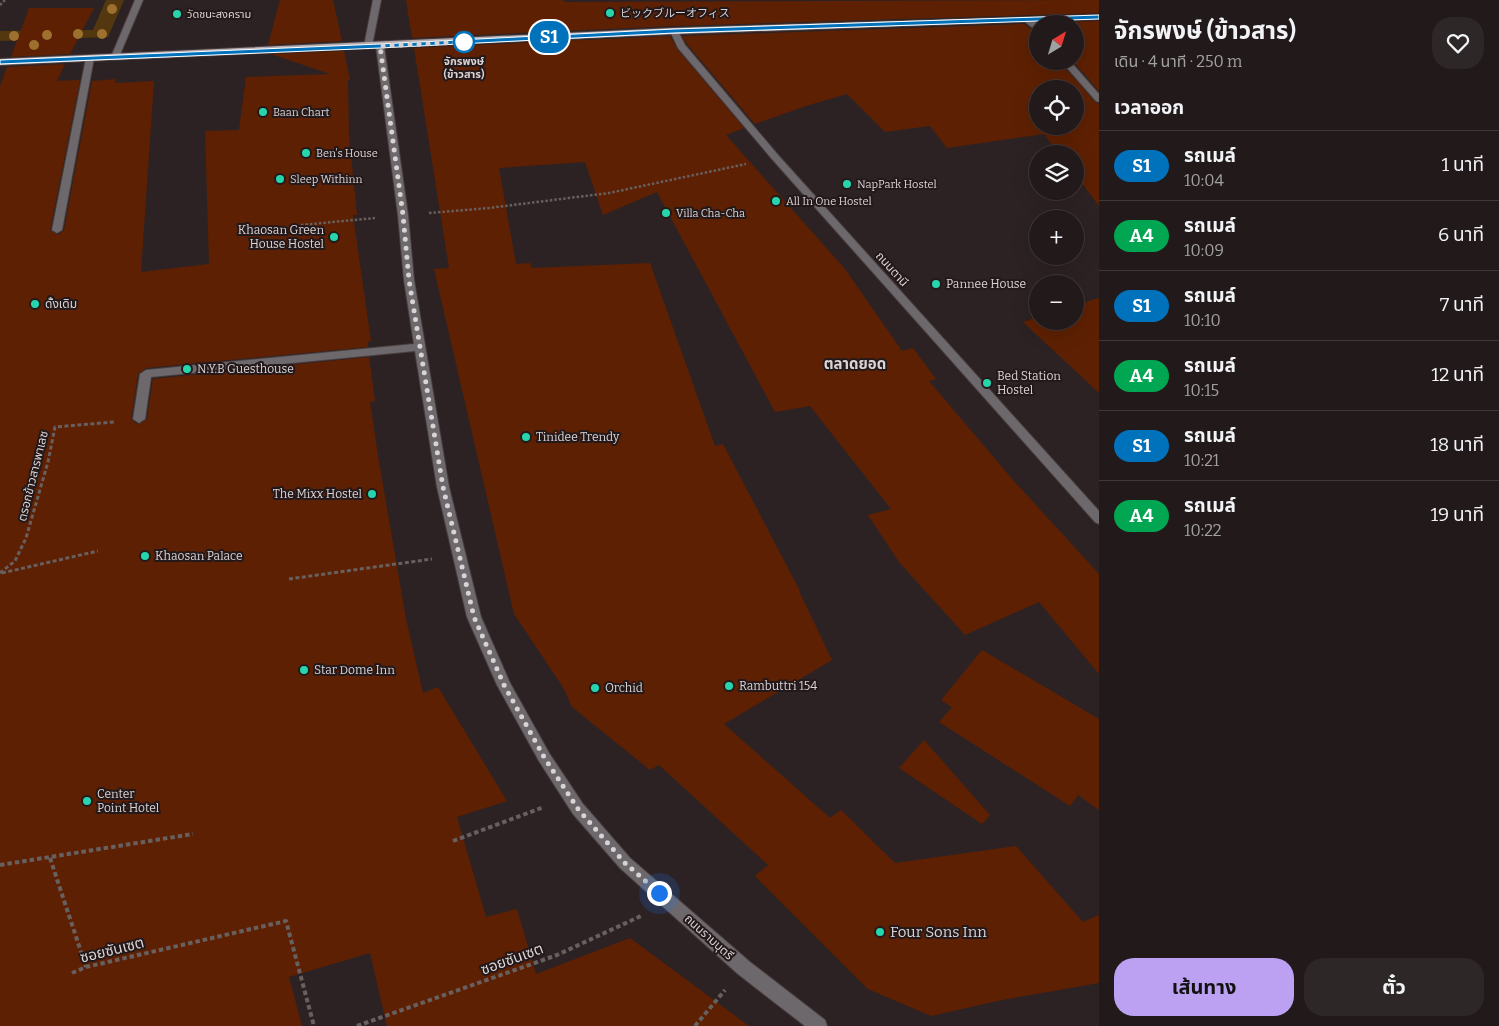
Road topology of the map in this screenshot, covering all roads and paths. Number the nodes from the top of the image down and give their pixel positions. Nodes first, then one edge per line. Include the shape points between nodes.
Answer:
1 (5, 0) edge
2 (139, 0) edge
3 (377, 0) edge
4 (0, 5) edge
5 (1099, 17) edge
6 (1027, 19) joint
7 (674, 31) junction
8 (374, 46) junction
9 (115, 57) junction
10 (90, 58) junction
11 (0, 62) edge
12 (1073, 70) edge
13 (1099, 99) edge
14 (747, 164) dead end
15 (403, 215) junction
16 (301, 225) dead end
17 (58, 230) dead end
18 (420, 347) junction
19 (139, 420) joint
20 (1099, 519) edge
21 (98, 551) dead end
22 (460, 555) junction
23 (0, 573) edge
24 (289, 579) dead end
25 (571, 797) junction
26 (193, 834) dead end
27 (453, 841) dead end
28 (50, 858) junction
29 (0, 865) edge
30 (671, 903) junction
31 (86, 967) junction
32 (744, 968) junction
33 (72, 973) dead end
34 (314, 1026) edge
35 (357, 1026) edge
36 (695, 1026) edge
37 (819, 1026) edge

1 - 4 path
2 - 9 street
3 - 8 street, ถนนรามบุตรี
5 - 6 main road
6 - 7 main road
7 - 8 main road
7 - 20 street, ถนนตานี via 681,46 775,157
8 - 9 main road
8 - 15 street, ถนนรามบุตรี
9 - 10 main road
10 - 11 main road
10 - 17 street
12 - 13 street
14 - 15 path via 609,193
15 - 16 path
15 - 18 street, ถนนรามบุตรี
18 - 19 street via 146,374
18 - 22 street, ถนนรามบุตรี via 443,487
19 - 23 path, ตรอกข้าวสารพาเลซ via 55,427 26,538 15,561
21 - 23 path
22 - 24 path
22 - 25 street, ถนนรามบุตรี via 474,617 504,685 544,757
25 - 27 path
25 - 30 street, ถนนรามบุตรี via 625,863
26 - 28 path
28 - 29 path
28 - 31 path
30 - 32 street, ถนนรามบุตรี
30 - 35 path, ซอยซันเซต via 558,955
31 - 33 path, ซอยซันเซต
31 - 34 path, ซอยซันเซต via 286,921
32 - 36 path
32 - 37 street, ถนนรามบุตรี

